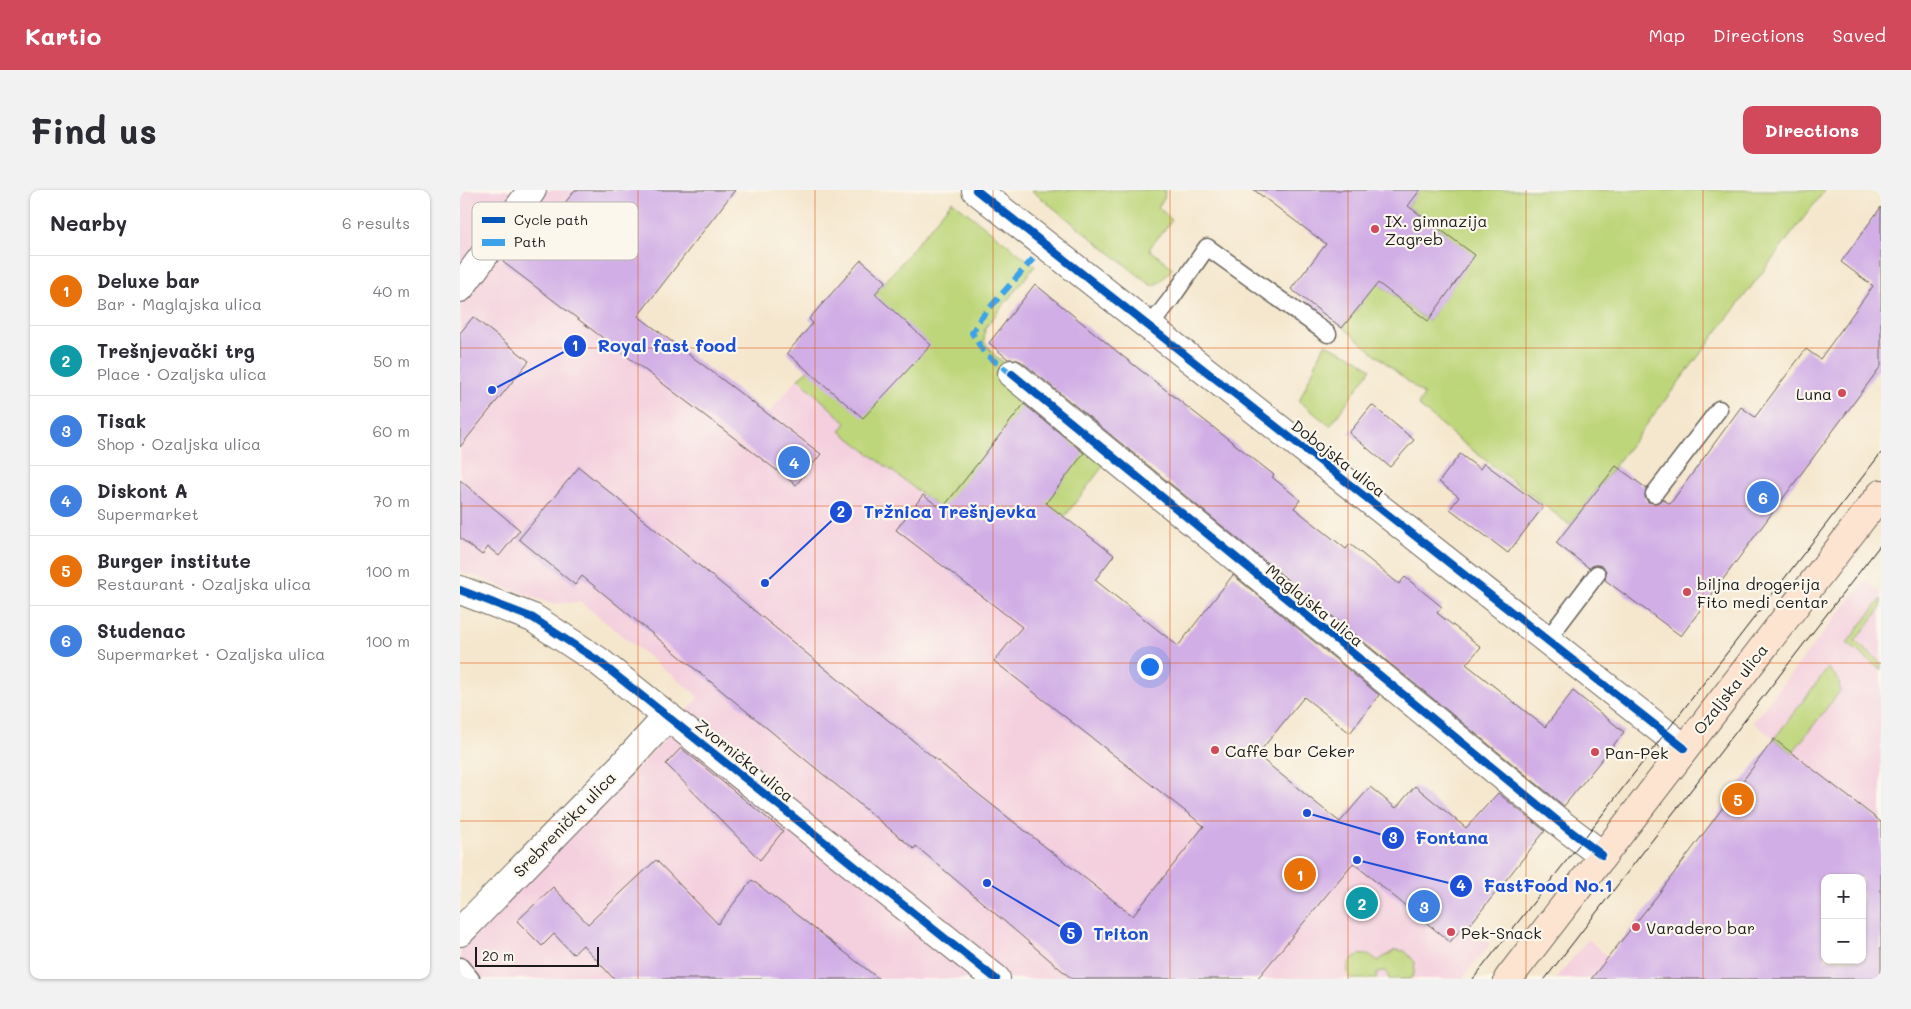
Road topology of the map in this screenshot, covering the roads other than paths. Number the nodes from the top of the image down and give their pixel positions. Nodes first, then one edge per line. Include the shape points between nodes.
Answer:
1 (532, 190) edge
2 (976, 190) edge
3 (523, 202) edge
4 (481, 260) edge
5 (460, 288) edge
6 (1150, 326) junction
7 (1328, 334) dead end
8 (1012, 374) dead end
9 (1719, 409) dead end
10 (1654, 494) dead end
11 (1881, 494) edge
12 (1597, 574) dead end
13 (464, 598) edge
14 (1547, 640) junction
15 (668, 716) junction
16 (1684, 748) junction
17 (1602, 855) junction
18 (460, 932) edge
19 (460, 966) edge
20 (471, 979) edge
21 (996, 979) edge
22 (1508, 979) edge

1 - 3 street
2 - 6 street, Dobojska ulica
4 - 5 street
6 - 7 lane via 1207,247
6 - 14 street, Dobojska ulica
8 - 17 street, Maglajska ulica
9 - 10 lane
11 - 16 main road, Ozaljska ulica
12 - 14 lane
13 - 15 street, Zvornička ulica via 533,618 597,660
14 - 16 street, Dobojska ulica
15 - 18 street, Srebrenička ulica
15 - 21 street, Zvornička ulica
16 - 17 main road, Ozaljska ulica
17 - 22 main road, Ozaljska ulica
19 - 20 lane

